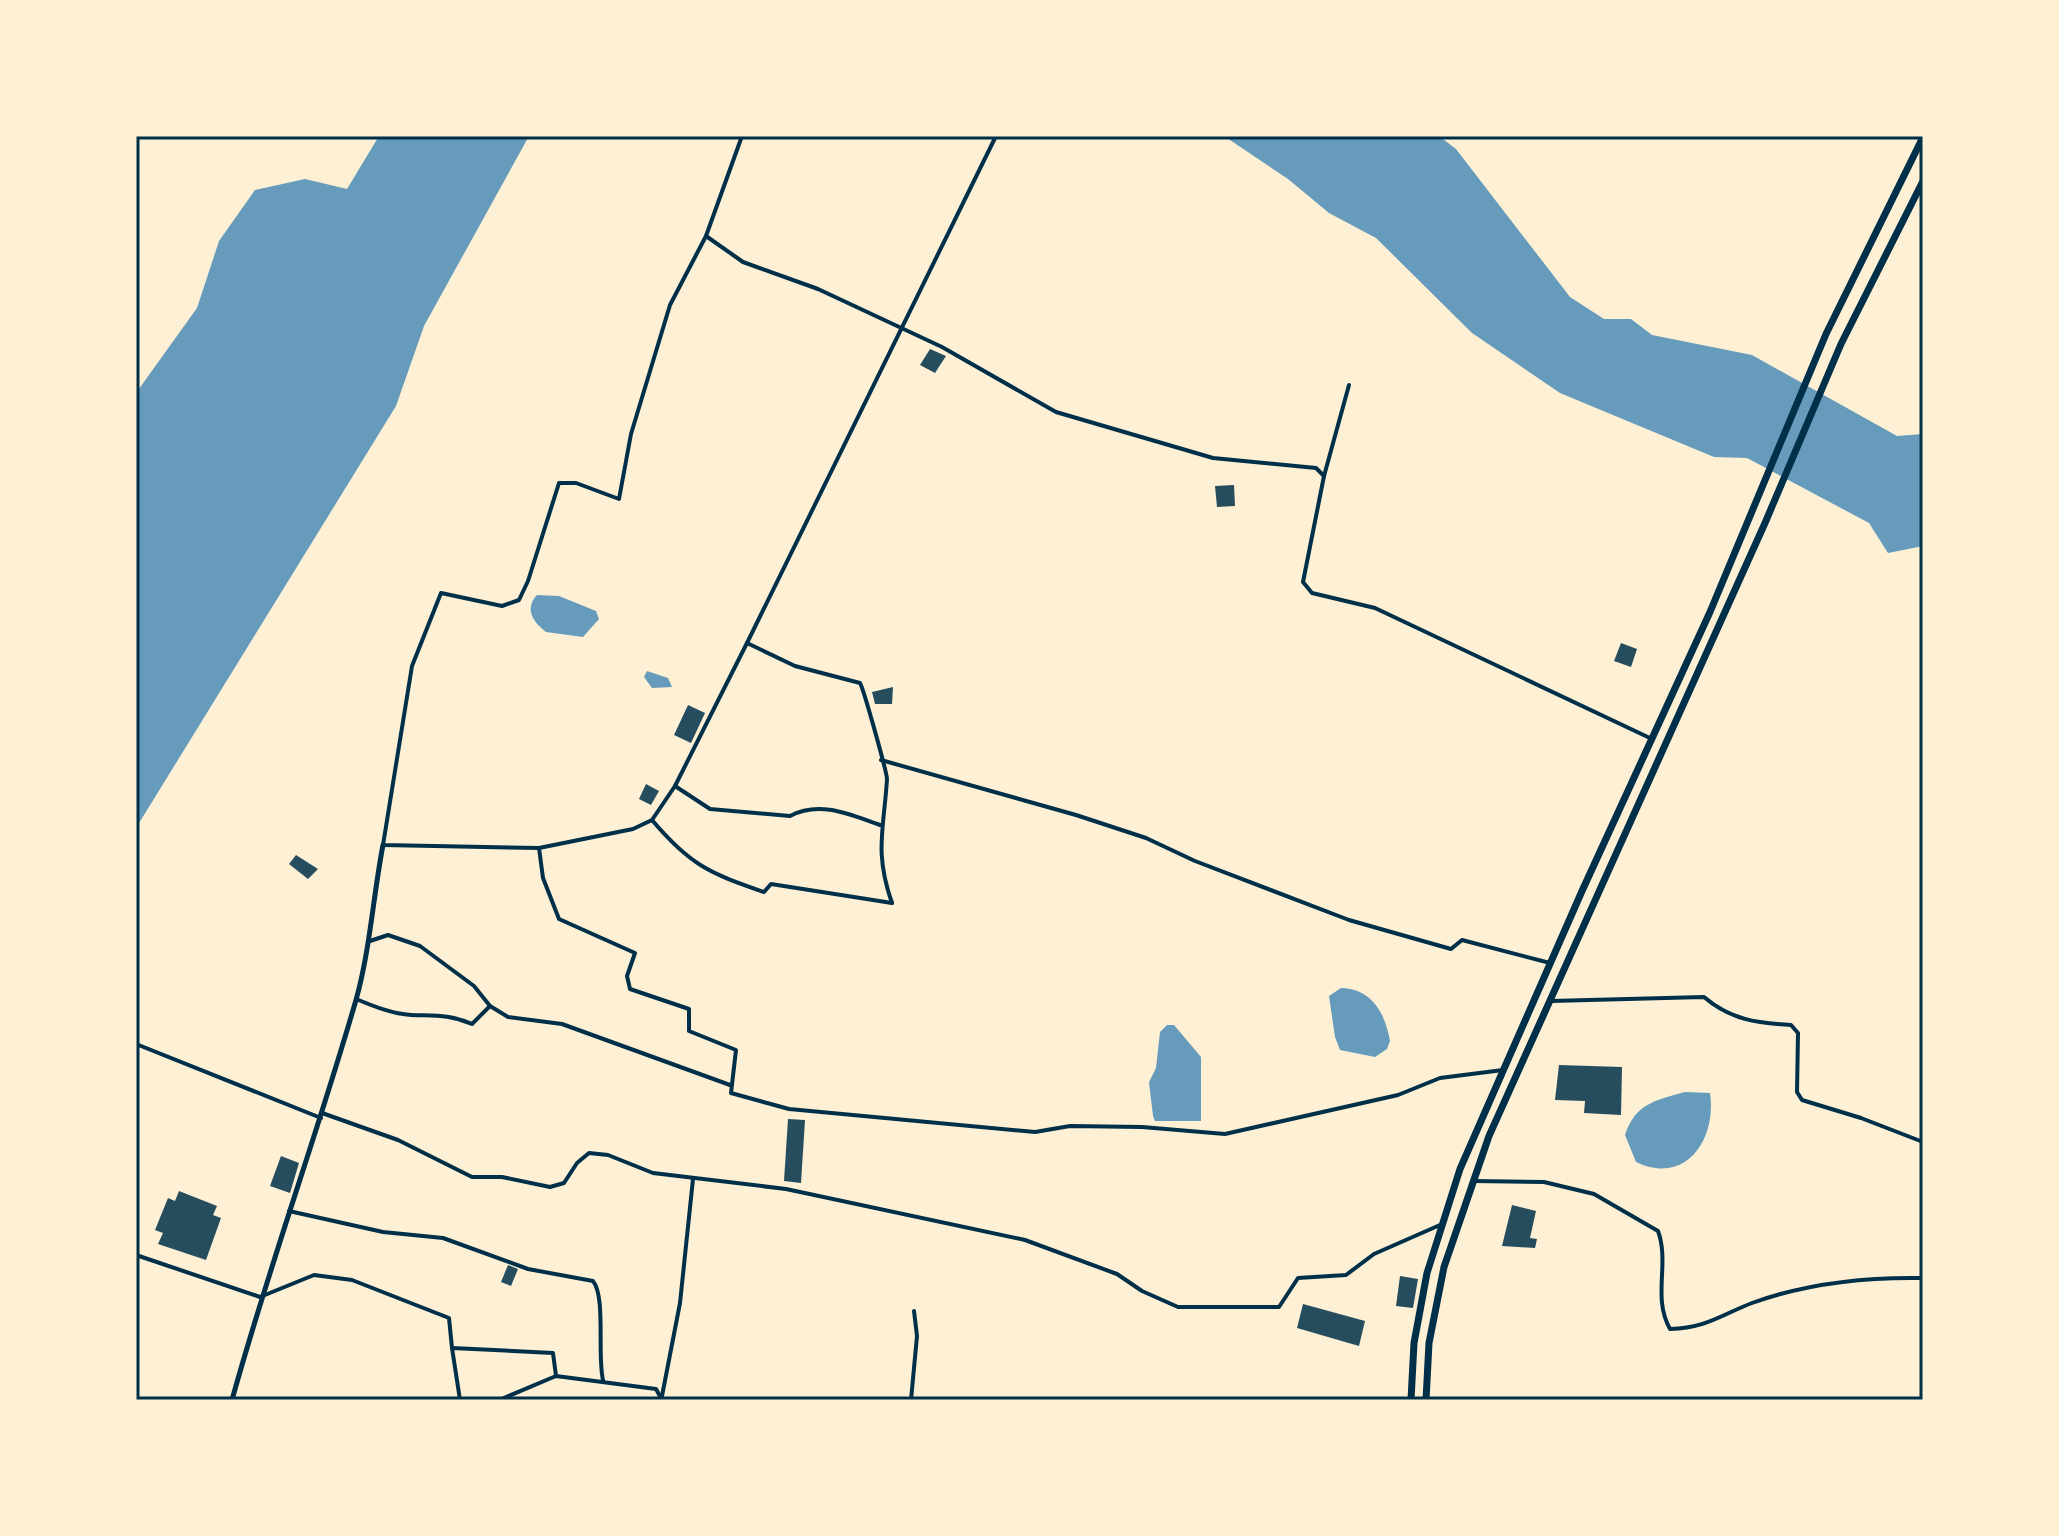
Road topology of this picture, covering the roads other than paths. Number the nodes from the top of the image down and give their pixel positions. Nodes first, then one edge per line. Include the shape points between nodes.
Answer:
1 (742, 136) edge
2 (996, 136) edge
3 (1923, 137) edge
4 (1923, 181) edge
5 (706, 236) junction
6 (900, 328) junction
7 (1349, 385) dead end
8 (1324, 476) junction
9 (747, 643) junction
10 (1652, 739) junction
11 (881, 760) junction
12 (675, 786) junction
13 (652, 820) junction
14 (880, 825) junction
15 (383, 845) junction
16 (539, 848) junction
17 (370, 941) junction
18 (1550, 963) junction
19 (356, 999) junction
20 (1551, 1001) junction
21 (490, 1006) junction
22 (136, 1044) edge
23 (1503, 1070) junction
24 (730, 1085) junction
25 (321, 1116) junction
26 (1923, 1142) edge
27 (693, 1179) junction
28 (1473, 1181) junction
29 (289, 1211) junction
30 (1442, 1224) junction
31 (136, 1255) edge
32 (1923, 1278) edge
33 (260, 1297) junction
34 (914, 1311) dead end
35 (452, 1348) junction
36 (556, 1376) junction
37 (603, 1380) junction
38 (662, 1398) edge
39 (232, 1400) edge
40 (460, 1400) edge
41 (499, 1400) edge
42 (911, 1400) edge
43 (1411, 1400) edge
44 (1426, 1400) edge

1 - 5 street
2 - 6 street
3 - 10 highway via 1826,334
4 - 20 highway via 1841,344
5 - 6 street via 743,262 818,289
5 - 15 street via 670,305 631,434 619,499 576,483 559,483 519,600 502,606 441,593 412,666
6 - 8 street via 1056,412 1213,458 1316,468
6 - 9 street
7 - 8 street
8 - 10 street via 1303,582 1312,593 1375,608
9 - 11 street via 795,666 860,683
9 - 12 street
10 - 18 highway
11 - 14 street via 887,774
11 - 18 street via 1132,834 1349,920 1451,949 1462,940
12 - 13 street
12 - 14 street via 710,809 790,816 819,808
13 - 14 street via 682,855 752,888 764,892 771,884 892,903 880,870
13 - 16 street via 624,832
15 - 16 street
15 - 17 street
16 - 24 street via 543,878 559,919 635,953 627,976 630,989 689,1009 689,1031 736,1050
17 - 19 street
17 - 21 street via 388,935 420,946 474,986
18 - 23 highway
19 - 21 street via 386,1010 450,1015 472,1024
19 - 25 street
20 - 26 street via 1704,997 1722,1012 1753,1023 1791,1025 1798,1033 1797,1092 1802,1100
20 - 28 highway
21 - 24 street via 508,1017 562,1024
22 - 25 street
23 - 24 street via 1440,1078 1385,1098 1225,1134 1070,1126 1035,1132 928,1124 789,1109 735,1095
23 - 30 highway
25 - 27 street via 398,1140 472,1177 550,1187 564,1183 589,1153
25 - 29 street
27 - 30 street via 786,1189 1025,1240 1117,1274 1178,1307 1279,1307 1298,1278 1346,1275 1374,1254
27 - 38 street via 680,1303
28 - 32 street via 1544,1182 1594,1194 1658,1231 1664,1247 1659,1297 1670,1329 1708,1325 1752,1303 1801,1290 1871,1277
28 - 44 highway via 1444,1267 1429,1343
29 - 33 street
29 - 37 street via 383,1232 443,1238 528,1269 593,1281 598,1286
30 - 43 highway via 1414,1343
31 - 33 street
33 - 35 street via 314,1275 352,1280 449,1318
33 - 39 street
34 - 42 street
35 - 36 street via 553,1353
35 - 40 street
36 - 37 street
36 - 41 street
37 - 38 street via 656,1389

